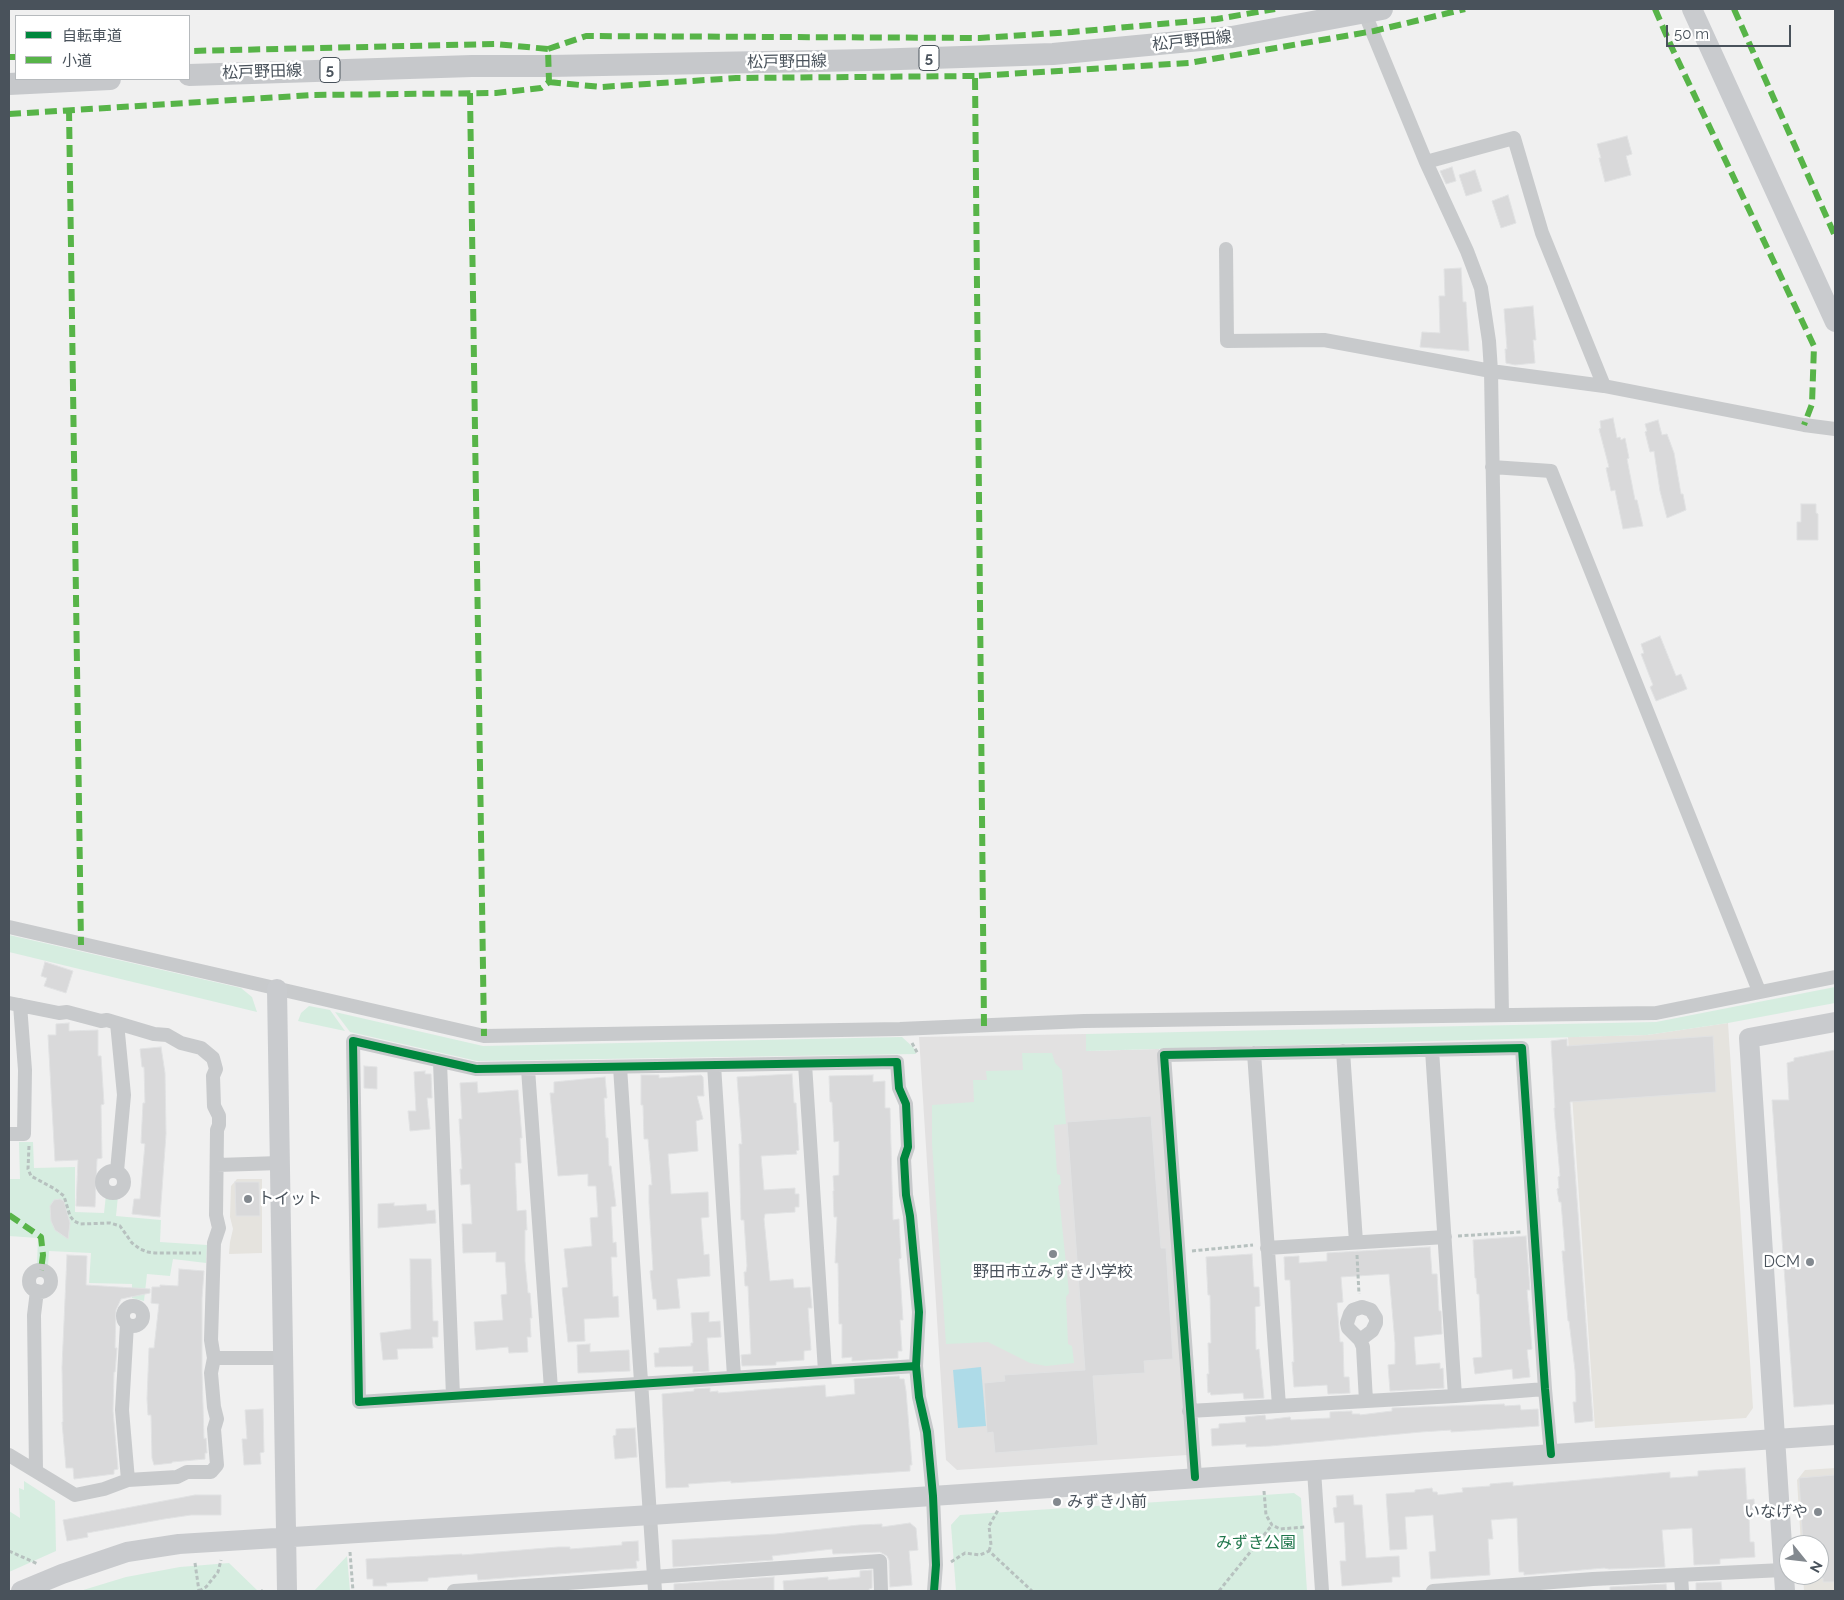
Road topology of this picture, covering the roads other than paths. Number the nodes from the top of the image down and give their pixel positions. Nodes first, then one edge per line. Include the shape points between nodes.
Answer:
1 (1692, 9) edge
2 (1370, 10) edge
3 (190, 75) edge
4 (90, 80) edge
5 (9, 84) edge
6 (1426, 162) junction
7 (1226, 250) dead end
8 (1835, 322) edge
9 (1491, 371) junction
10 (1604, 386) junction
11 (1835, 429) edge
12 (1492, 467) junction
13 (9, 927) edge
14 (1835, 976) edge
15 (277, 989) junction
16 (1759, 991) junction
17 (14, 1004) edge
18 (1502, 1015) junction
19 (1835, 1022) edge
20 (117, 1023) junction
21 (1432, 1050) junction
22 (1343, 1051) junction
23 (1254, 1053) junction
24 (440, 1062) junction
25 (805, 1064) junction
26 (714, 1065) junction
27 (620, 1067) junction
28 (528, 1069) junction
29 (9, 1134) edge
30 (280, 1163) junction
31 (217, 1165) junction
32 (117, 1172) dead end
33 (1445, 1237) junction
34 (1356, 1242) junction
35 (1266, 1246) junction
36 (36, 1291) dead end
37 (127, 1324) dead end
38 (1360, 1340) junction
39 (214, 1358) junction
40 (283, 1358) junction
41 (916, 1366) junction
42 (825, 1371) junction
43 (734, 1376) junction
44 (642, 1384) junction
45 (551, 1389) junction
46 (1545, 1389) junction
47 (453, 1396) junction
48 (1455, 1396) junction
49 (1366, 1401) junction
50 (1279, 1406) junction
51 (1189, 1411) junction
52 (1835, 1435) edge
53 (1775, 1439) junction
54 (1551, 1454) junction
55 (9, 1455) edge
56 (1314, 1470) junction
57 (36, 1471) junction
58 (1195, 1477) junction
59 (128, 1480) junction
60 (933, 1496) junction
61 (651, 1514) junction
62 (1781, 1535) edge
63 (287, 1537) junction
64 (1779, 1570) edge
65 (1681, 1576) junction
66 (654, 1585) edge
67 (1593, 1585) edge
68 (1503, 1588) edge
69 (21, 1591) edge
70 (288, 1591) edge
71 (454, 1591) edge
72 (881, 1591) edge
73 (934, 1591) edge
74 (1322, 1591) edge
75 (1433, 1591) edge
76 (1682, 1591) edge

1 - 8 street
2 - 3 main road, 松戸野田線 / 5 via 1232,37 1053,54
2 - 6 street via 1374,31
4 - 5 main road
6 - 9 street via 1481,288
6 - 10 street via 1514,138 1542,233
7 - 9 street via 1227,341 1324,340
9 - 10 street
9 - 12 street
10 - 11 street
12 - 16 street via 1551,471
12 - 18 street
13 - 15 street
14 - 16 street
15 - 18 street via 484,1036 900,1029 1084,1021
15 - 30 street
16 - 18 street via 1656,1013
17 - 20 street
17 - 29 street via 25,1070 24,1134
19 - 53 street via 1749,1038
20 - 31 street via 167,1035 201,1048 213,1058 216,1069 213,1076 214,1106 219,1116
20 - 32 street via 124,1095
21 - 22 street
21 - 33 street
21 - 46 street via 1522,1048
22 - 23 street
22 - 34 street
23 - 35 street
23 - 51 street via 1164,1055
24 - 28 street via 476,1069
24 - 47 street
24 - 47 street via 353,1041 360,1402
25 - 26 street
25 - 41 street via 897,1062 900,1088 906,1104 906,1195 919,1312
25 - 42 street
26 - 27 street
26 - 43 street
27 - 28 street
27 - 44 street
28 - 45 street
30 - 31 street
30 - 40 street
31 - 39 street via 216,1215 219,1228 214,1243 211,1340
33 - 34 street
33 - 48 street
34 - 35 street
35 - 50 street
36 - 57 street
37 - 59 street via 122,1410
38 - 38 street via 1347,1323 1353,1310 1360,1307 1371,1310 1376,1323 1372,1331
38 - 49 street
39 - 40 street
39 - 59 street via 211,1373 217,1419 214,1429 217,1464 211,1472
40 - 63 street
41 - 42 street
41 - 60 street
42 - 43 street
43 - 44 street
44 - 45 street
44 - 61 street
45 - 47 street
46 - 48 street
46 - 54 street
48 - 49 street
49 - 50 street
50 - 51 street
51 - 58 street
52 - 53 street
53 - 54 street
53 - 62 street
54 - 56 street
55 - 57 street
56 - 58 street
56 - 74 street
57 - 59 street via 75,1495
58 - 60 street
60 - 61 street
60 - 73 street
61 - 63 street
61 - 66 street
63 - 69 street via 179,1544 127,1552
63 - 70 street
64 - 65 street
65 - 67 street
65 - 76 street
66 - 71 street
66 - 72 street via 880,1561
67 - 68 street
68 - 75 street

